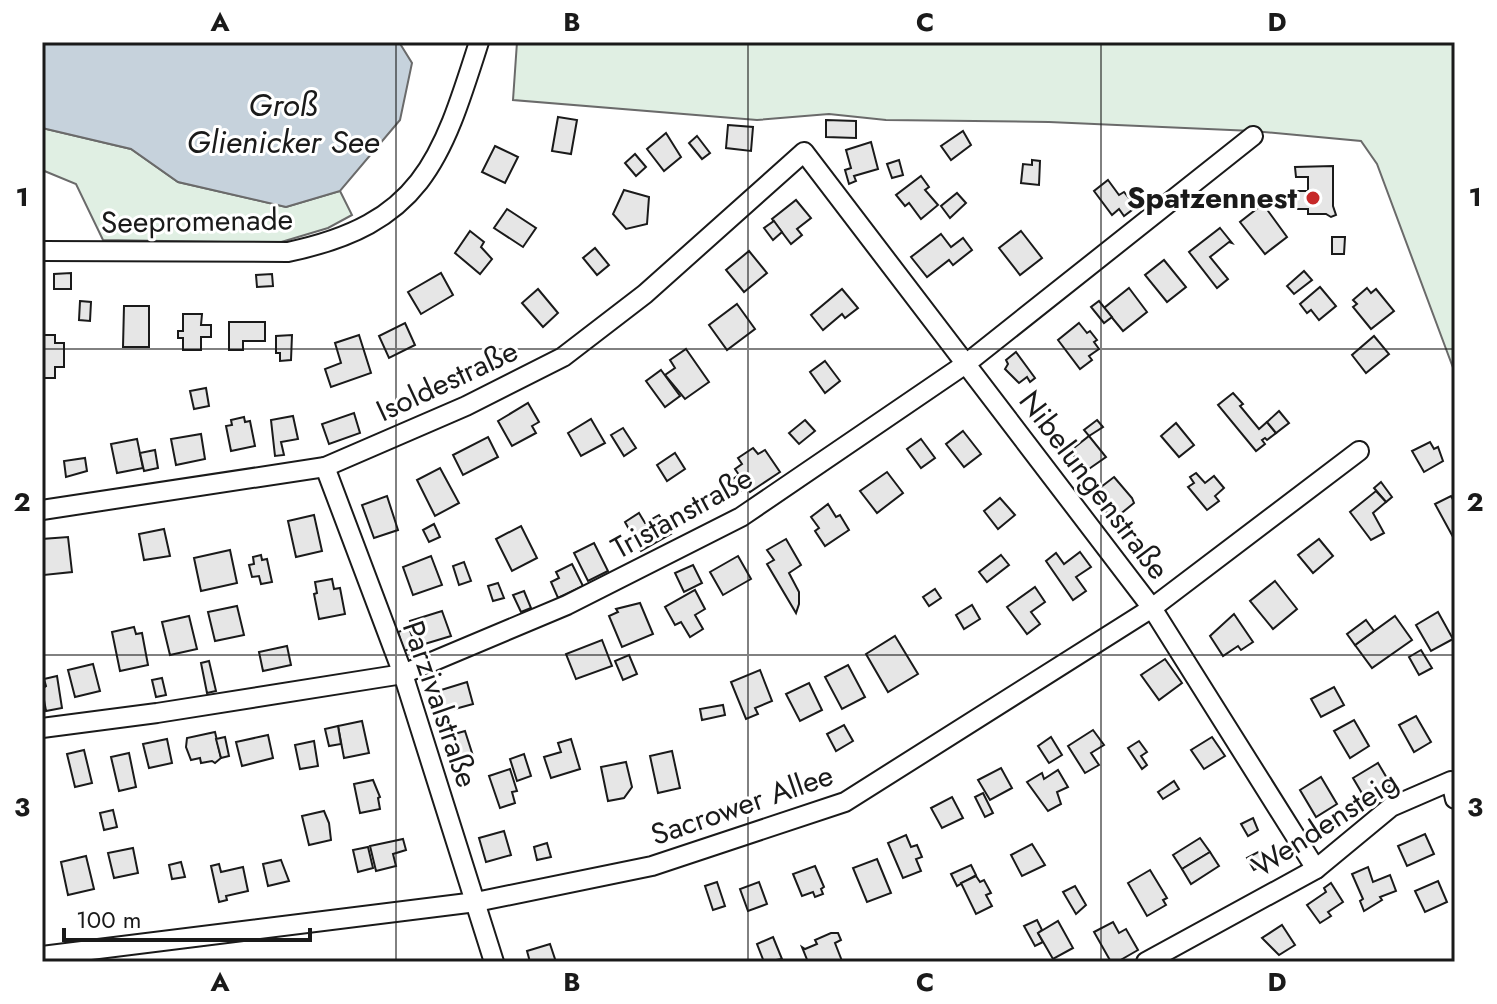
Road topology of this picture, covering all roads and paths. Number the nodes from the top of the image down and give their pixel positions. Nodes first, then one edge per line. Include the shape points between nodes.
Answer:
1 (479, 42) edge
2 (1253, 136) dead end
3 (804, 152) joint
4 (42, 251) edge
5 (967, 363) junction
6 (1359, 451) dead end
7 (325, 467) junction
8 (42, 510) edge
9 (1152, 608) junction
10 (403, 674) junction
11 (42, 728) edge
12 (1453, 790) edge
13 (1316, 869) junction
14 (476, 902) junction
15 (42, 956) edge
16 (494, 962) edge
17 (1146, 962) edge

1 - 4 street, Seepromenade via 459,106 419,183 385,216 359,231 288,252
2 - 5 street, Tristanstraße
3 - 5 street, Nibelungenstraße
3 - 7 street, Isoldestraße via 645,294 563,357
5 - 9 street, Nibelungenstraße
5 - 10 street, Tristanstraße via 741,517 567,605
6 - 9 street, Sacrower Allee
7 - 8 street, Isoldestraße
7 - 10 street, Parzivalstraße
9 - 13 street, Nibelungenstraße
9 - 14 street, Sacrower Allee via 845,802 652,866
10 - 11 street, Tristanstraße
10 - 14 street, Parzivalstraße
12 - 13 street, Wendensteig via 1391,807
13 - 17 street, Wendensteig
14 - 15 street, Sacrower Allee
14 - 16 street, Parzivalstraße

